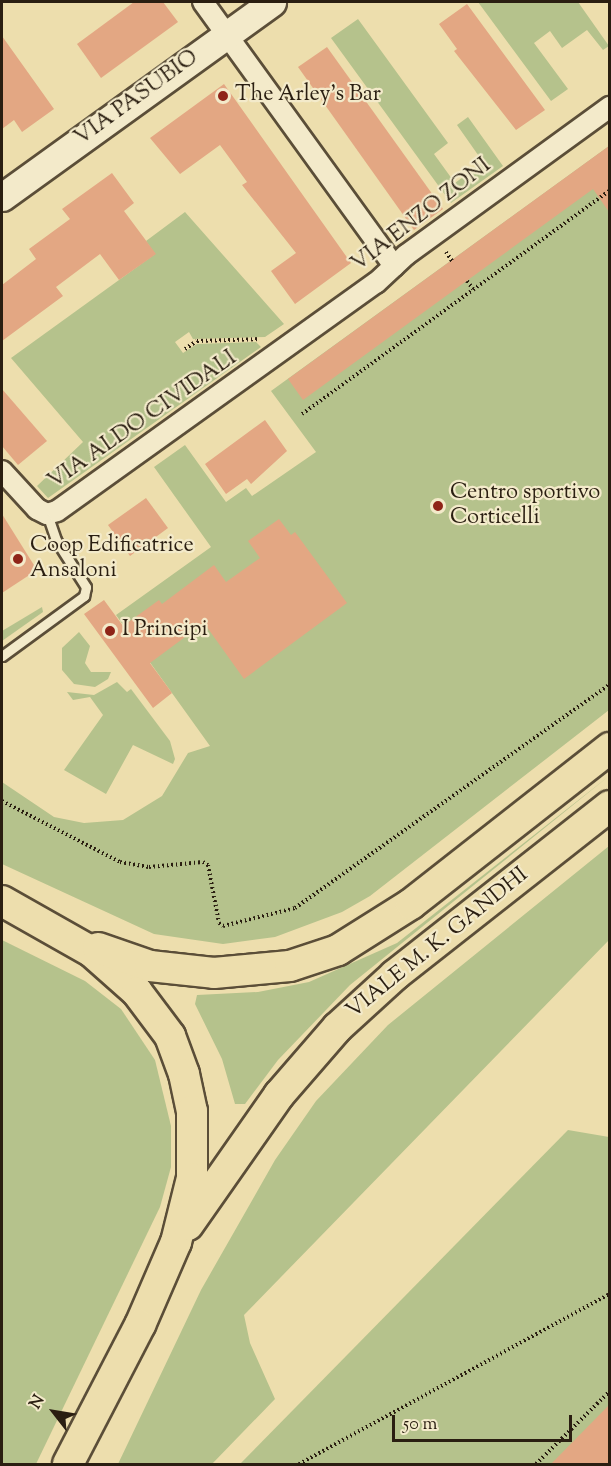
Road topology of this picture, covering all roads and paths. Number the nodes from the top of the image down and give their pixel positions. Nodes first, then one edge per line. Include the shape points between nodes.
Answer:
1 (203, 2) edge
2 (272, 2) edge
3 (228, 34) junction
4 (609, 107) edge
5 (609, 190) edge
6 (2, 197) edge
7 (394, 266) junction
8 (467, 281) dead end
9 (473, 289) junction
10 (266, 342) dead end
11 (185, 349) dead end
12 (265, 363) joint
13 (302, 414) dead end
14 (2, 471) edge
15 (47, 514) junction
16 (2, 656) edge
17 (609, 684) edge
18 (609, 748) edge
19 (2, 801) edge
20 (609, 806) edge
21 (2, 901) edge
22 (73, 939) junction
23 (176, 1242) junction
24 (609, 1294) edge
25 (609, 1390) edge
26 (72, 1461) edge
27 (299, 1464) edge
28 (536, 1464) edge

1 - 3 street
2 - 3 street, VIA PASUBIO
3 - 6 street, VIA PASUBIO
3 - 7 street
4 - 7 street, VIA ENZO ZONI
5 - 9 path
7 - 12 street, VIA ENZO ZONI
8 - 9 path
9 - 13 path
10 - 11 path via 197,341
12 - 15 street, VIA ALDO CIVIDALI via 57,511
14 - 15 street, VIA ALDO CIVIDALI via 37,509
15 - 16 lane, VIA ALDO CIVIDALI via 56,540 86,587 84,596
17 - 19 path via 295,909 223,926 219,923 208,865 203,862 149,867 120,862
18 - 22 main road, VIALE M. K. GANDHI via 411,904 338,950 290,966 214,974 150,966
20 - 23 main road, VIALE M. K. GANDHI via 395,975 337,1028 257,1125
21 - 22 main road
22 - 23 main road via 137,992 160,1021 178,1056 192,1111 193,1158 187,1204
23 - 26 main road via 140,1325
24 - 27 path
25 - 28 path

